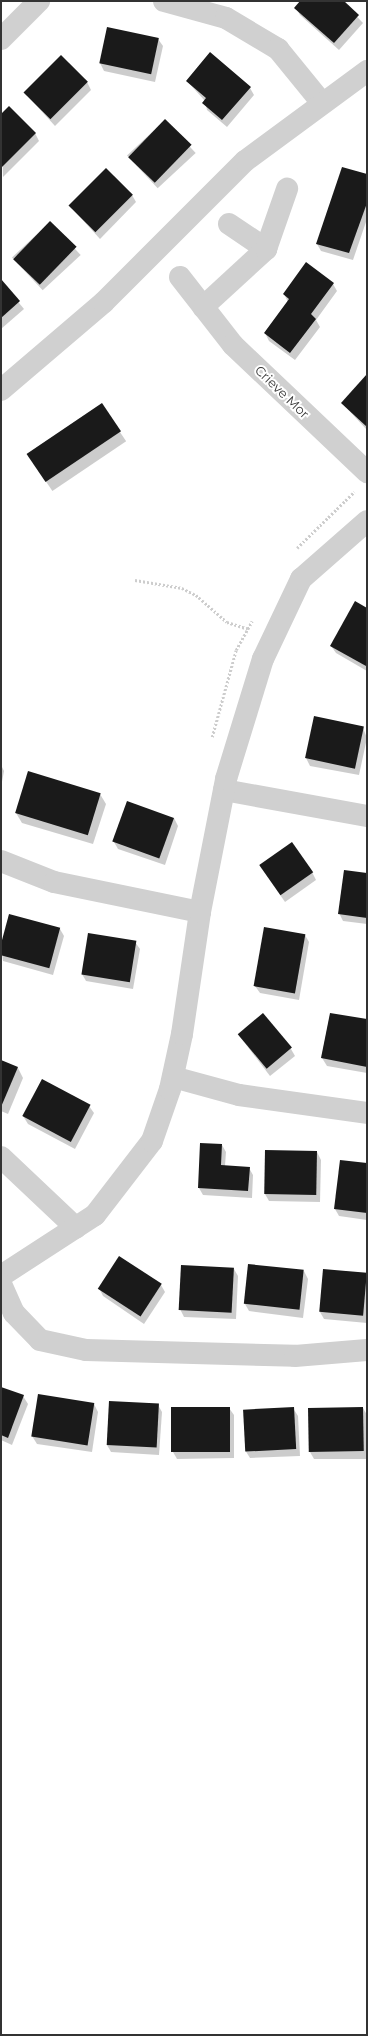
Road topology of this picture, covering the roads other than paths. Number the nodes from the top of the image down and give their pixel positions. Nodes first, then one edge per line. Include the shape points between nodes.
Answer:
1 (39, 1) edge
2 (164, 1) edge
3 (1, 40) edge
4 (367, 71) edge
5 (322, 103) junction
6 (287, 189) dead end
7 (229, 224) dead end
8 (266, 249) junction
9 (180, 277) dead end
10 (204, 307) junction
11 (1, 390) edge
12 (367, 472) edge
13 (367, 521) edge
14 (224, 790) junction
15 (367, 816) edge
16 (1, 861) edge
17 (200, 912) junction
18 (172, 1077) junction
19 (367, 1113) edge
20 (1, 1157) edge
21 (76, 1228) junction
22 (1, 1276) edge
23 (1, 1284) edge
24 (367, 1350) edge

1 - 3 street
2 - 5 street via 226,18 278,49
4 - 5 street
5 - 11 street via 245,161 104,302
6 - 8 street
7 - 8 street
8 - 10 street
9 - 10 street, Crieve Mor
10 - 12 street, Crieve Mor via 234,345
13 - 14 street via 301,580 263,659
14 - 15 street
14 - 17 street
16 - 17 street via 54,882
17 - 18 street
18 - 19 street via 239,1095
18 - 21 street via 152,1141 95,1215
20 - 21 street
21 - 22 street
23 - 24 street via 14,1313 40,1340 86,1350 295,1356

